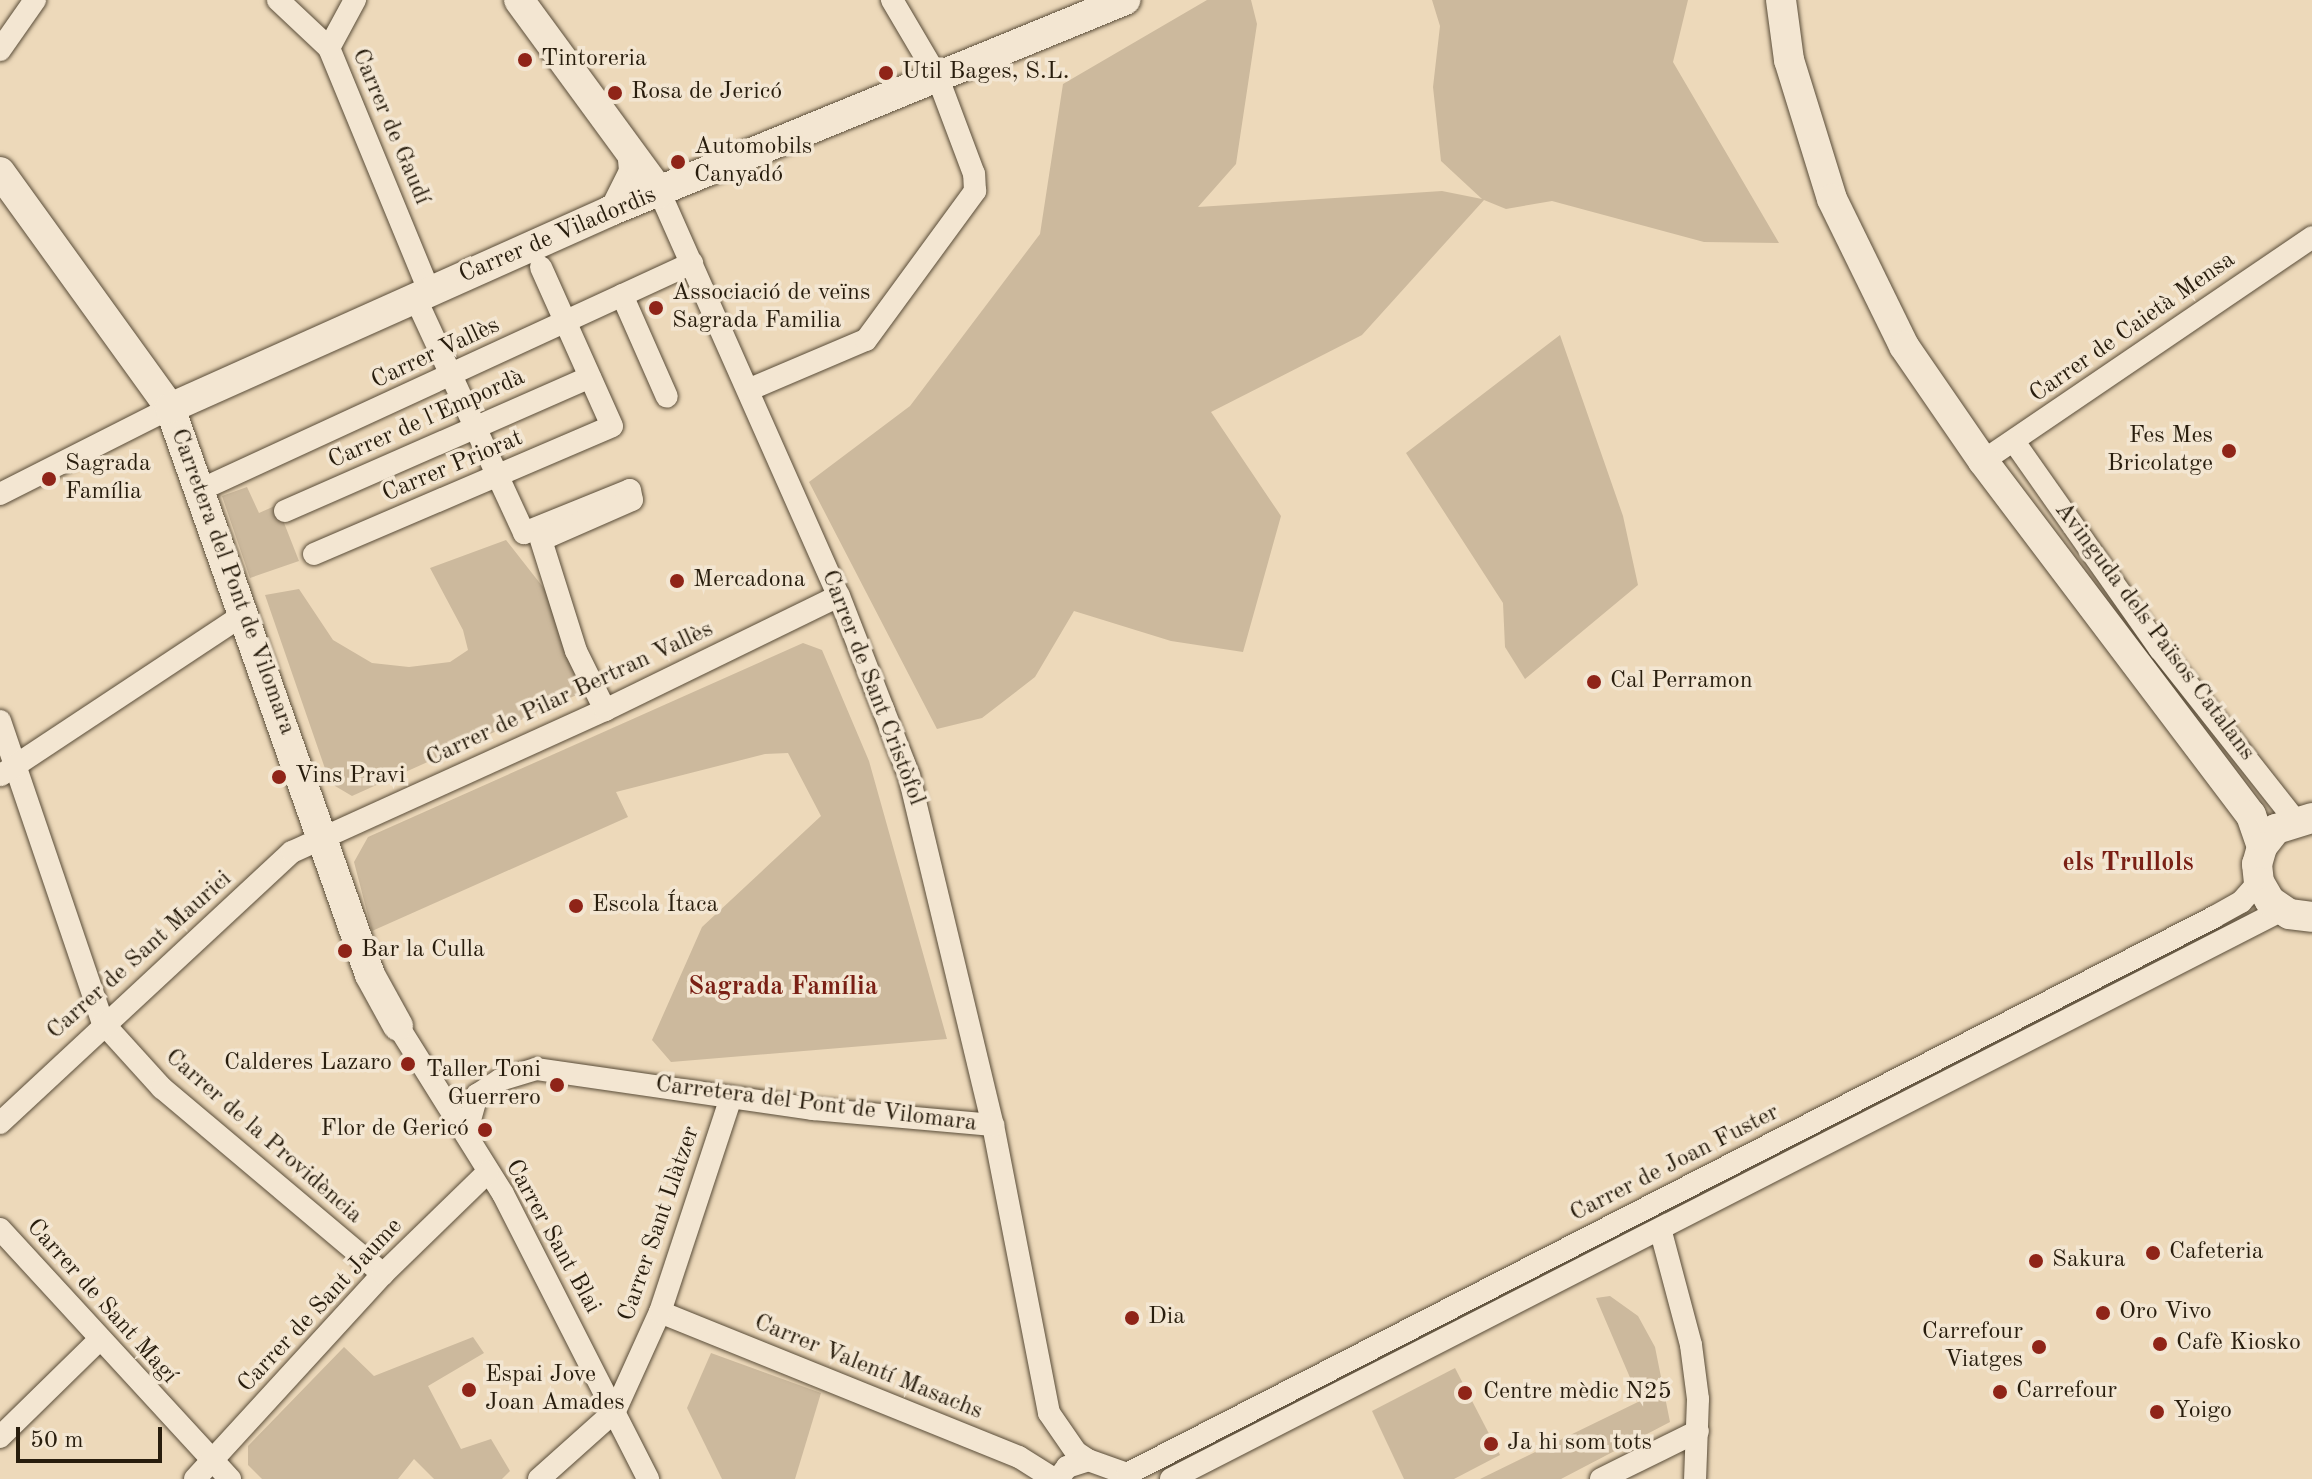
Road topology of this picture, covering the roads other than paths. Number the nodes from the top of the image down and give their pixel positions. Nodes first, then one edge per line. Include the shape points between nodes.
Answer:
1 (35, 0) edge
2 (278, 0) edge
3 (355, 0) edge
4 (892, 0) edge
5 (1125, 0) edge
6 (1781, 0) edge
7 (531, 5) edge
8 (329, 48) junction
9 (0, 50) edge
10 (938, 78) junction
11 (627, 143) junction
12 (0, 172) edge
13 (660, 193) junction
14 (610, 211) junction
15 (2312, 237) edge
16 (692, 263) junction
17 (541, 267) dead end
18 (422, 294) junction
19 (622, 295) junction
20 (566, 322) junction
21 (452, 376) junction
22 (590, 377) junction
23 (748, 390) junction
24 (667, 397) dead end
25 (170, 408) junction
26 (475, 427) junction
27 (2015, 443) junction
28 (1992, 472) junction
29 (498, 477) junction
30 (200, 490) junction
31 (0, 494) edge
32 (285, 511) dead end
33 (314, 554) dead end
34 (839, 596) junction
35 (244, 614) junction
36 (605, 710) junction
37 (0, 721) edge
38 (6, 771) edge
39 (2288, 827) edge
40 (322, 838) junction
41 (2259, 882) junction
42 (2282, 910) junction
43 (2312, 917) edge
44 (103, 1023) junction
45 (398, 1026) joint
46 (731, 1097) junction
47 (0, 1123) edge
48 (993, 1125) junction
49 (466, 1134) junction
50 (488, 1172) junction
51 (0, 1229) edge
52 (1661, 1232) junction
53 (383, 1274) junction
54 (660, 1312) junction
55 (99, 1340) junction
56 (615, 1411) junction
57 (1698, 1431) junction
58 (0, 1437) edge
59 (213, 1461) junction
60 (1104, 1468) edge
61 (195, 1479) edge
62 (230, 1479) edge
63 (539, 1479) edge
64 (648, 1479) edge
65 (1056, 1479) edge
66 (1171, 1479) edge
67 (1601, 1479) edge
68 (1695, 1479) edge

1 - 9 street
2 - 8 street, Carrer de Gaudí
3 - 8 street
4 - 10 street
5 - 10 street, Carrer de Viladordis
6 - 28 street, Avinguda dels Països Catalans via 1789,60 1806,121 1855,253 1904,346
7 - 11 street, Carrer de Sant Cristòfol
8 - 18 street, Carrer de Gaudí
10 - 13 street, Carrer de Viladordis
10 - 23 street via 974,174 975,191 866,340
11 - 13 street, Carrer de Sant Cristòfol
11 - 14 street via 630,171
12 - 25 street, Carretera del Pont de Vilomara
13 - 14 street, Carrer de Viladordis
13 - 16 street, Carrer de Sant Cristòfol
14 - 18 street, Carrer de Viladordis
15 - 27 street, Carrer de Caietà Mensa
16 - 19 street, Carrer Vallès
16 - 23 street, Carrer de Sant Cristòfol
17 - 20 street
18 - 21 street, Carrer de Gaudí
18 - 25 street, Carrer de Viladordis
19 - 20 street, Carrer Vallès
19 - 24 street
20 - 21 street, Carrer Vallès
20 - 22 street
21 - 26 street, Carrer de Gaudí
21 - 30 street, Carrer Vallès
22 - 26 street, Carrer de l'Empordà
22 - 29 street, Carrer Priorat via 612,426
23 - 34 street, Carrer de Sant Cristòfol
25 - 30 street, Carretera del Pont de Vilomara
25 - 31 street, Carrer de Viladordis
26 - 29 street, Carrer de Gaudí
26 - 32 street, Carrer de l'Empordà
27 - 28 street, Carrer de Caietà Mensa
27 - 39 street, Avinguda dels Països Catalans
28 - 39 street, Avinguda dels Països Catalans via 2251,815
29 - 33 street, Carrer Priorat
29 - 36 street, Carrer de Gaudí via 524,533 630,490 632,500 541,540 576,651
30 - 35 street, Carretera del Pont de Vilomara
34 - 36 street, Carrer de Pilar Bertran Vallès
34 - 48 street, Carrer de Sant Cristòfol via 909,776
35 - 38 street
35 - 40 street, Carretera del Pont de Vilomara
36 - 40 street, Carrer de Pilar Bertran Vallès
37 - 38 street, Carrer de la Providència
38 - 44 street, Carrer de la Providència
39 - 41 street
40 - 44 street, Carrer de Sant Maurici via 292,852
40 - 45 street, Carretera del Pont de Vilomara via 373,983
41 - 42 street
41 - 60 street, Carrer de Joan Fuster via 2241,902 2214,917 1127,1474
42 - 43 street
42 - 52 street
44 - 47 street, Carrer de Sant Maurici
44 - 53 street, Carrer de la Providència via 162,1088
45 - 49 street, Carrer Sant Blai
46 - 48 street, Carretera del Pont de Vilomara
46 - 49 street, Carretera del Pont de Vilomara via 536,1069 500,1080 477,1095
46 - 54 street, Carrer Sant Llàtzer
48 - 60 street, Carretera del Pont de Vilomara via 1049,1413 1076,1452
49 - 50 street, Carrer Sant Blai
50 - 53 street, Carrer de Sant Jaume
50 - 56 street, Carrer Sant Blai
51 - 55 street, Carrer de Sant Magí
52 - 57 street via 1691,1345
52 - 66 street
53 - 59 street, Carrer de Sant Jaume
54 - 56 street, Carrer Sant Llàtzer
54 - 65 street, Carrer Valentí Masachs via 1019,1457
55 - 58 street
55 - 59 street, Carrer de Sant Magí
56 - 63 street
56 - 64 street, Carrer Sant Blai
57 - 67 street
57 - 68 street
59 - 61 street, Carrer de Sant Jaume
59 - 62 street, Carrer de Sant Magí
60 - 65 street via 1067,1467

